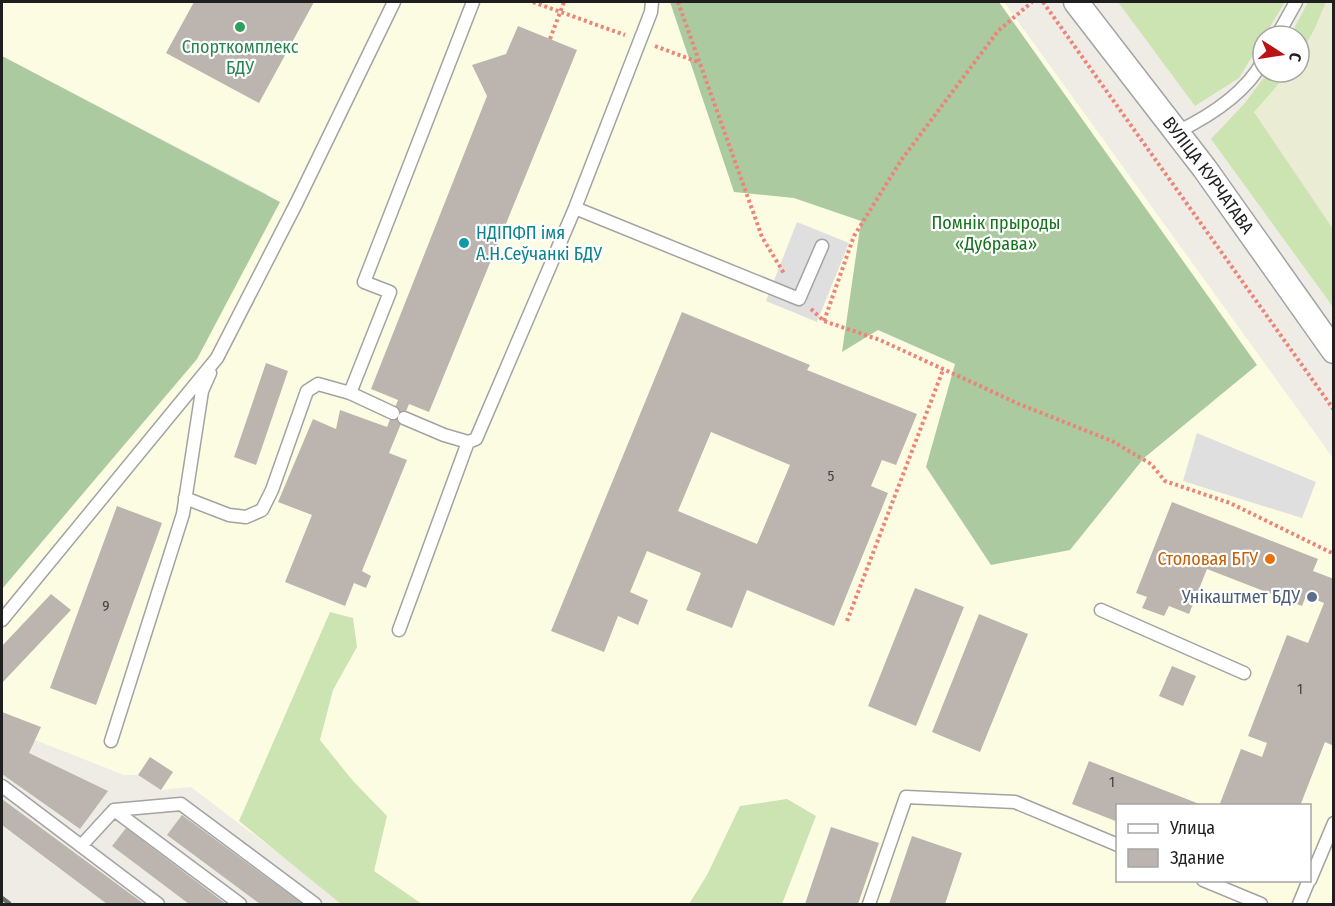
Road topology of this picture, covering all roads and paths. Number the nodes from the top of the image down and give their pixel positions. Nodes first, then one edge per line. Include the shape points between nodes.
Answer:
1 (394, 2) edge
2 (473, 2) edge
3 (533, 2) edge
4 (564, 2) edge
5 (652, 2) edge
6 (678, 2) edge
7 (1032, 2) edge
8 (1043, 2) edge
9 (1076, 2) edge
10 (1296, 2) edge
11 (560, 12) junction
12 (1284, 24) edge
13 (550, 39) dead end
14 (640, 41) junction
15 (699, 63) junction
16 (1251, 76) edge
17 (1177, 132) junction
18 (575, 208) junction
19 (822, 246) dead end
20 (799, 299) junction
21 (824, 321) junction
22 (1334, 351) edge
23 (217, 358) junction
24 (943, 370) junction
25 (350, 393) junction
26 (1334, 410) edge
27 (468, 442) junction
28 (185, 498) junction
29 (1334, 554) edge
30 (1101, 610) dead end
31 (2, 620) edge
32 (847, 621) dead end
33 (399, 630) dead end
34 (1244, 673) dead end
35 (111, 741) dead end
36 (2, 786) edge
37 (114, 810) junction
38 (1334, 823) edge
39 (1116, 844) edge
40 (81, 846) junction
41 (1311, 875) edge
42 (1208, 882) edge
43 (1308, 882) edge
44 (158, 904) edge
45 (240, 904) edge
46 (315, 904) edge
47 (869, 904) edge
48 (1262, 904) edge
49 (1299, 904) edge

1 - 23 lane
2 - 25 lane via 364,282 390,292
3 - 11 path
4 - 11 path
5 - 14 lane
6 - 15 path
7 - 21 path via 998,31 902,159 854,236
8 - 26 path
9 - 17 street, ВУЛІЦА КУРЧАТАВА
10 - 12 lane
11 - 13 path
11 - 14 path
14 - 15 path
14 - 18 lane
15 - 20 path via 762,237
16 - 17 lane via 1235,96
17 - 22 street, ВУЛІЦА КУРЧАТАВА
18 - 20 lane
18 - 27 lane via 476,439
19 - 20 lane
20 - 21 path
21 - 24 path via 880,340
23 - 28 lane via 202,391
23 - 31 lane
24 - 29 path via 1112,441 1151,464 1165,481 1230,503
24 - 32 path
25 - 27 lane
25 - 28 lane via 318,384 307,391 262,510 246,517 229,515
27 - 33 lane
28 - 35 lane
30 - 34 lane
36 - 40 lane
37 - 40 lane
37 - 45 lane
37 - 46 lane via 181,804
38 - 41 lane
39 - 47 lane via 1015,802 906,797
40 - 44 lane
42 - 48 lane
43 - 49 lane

